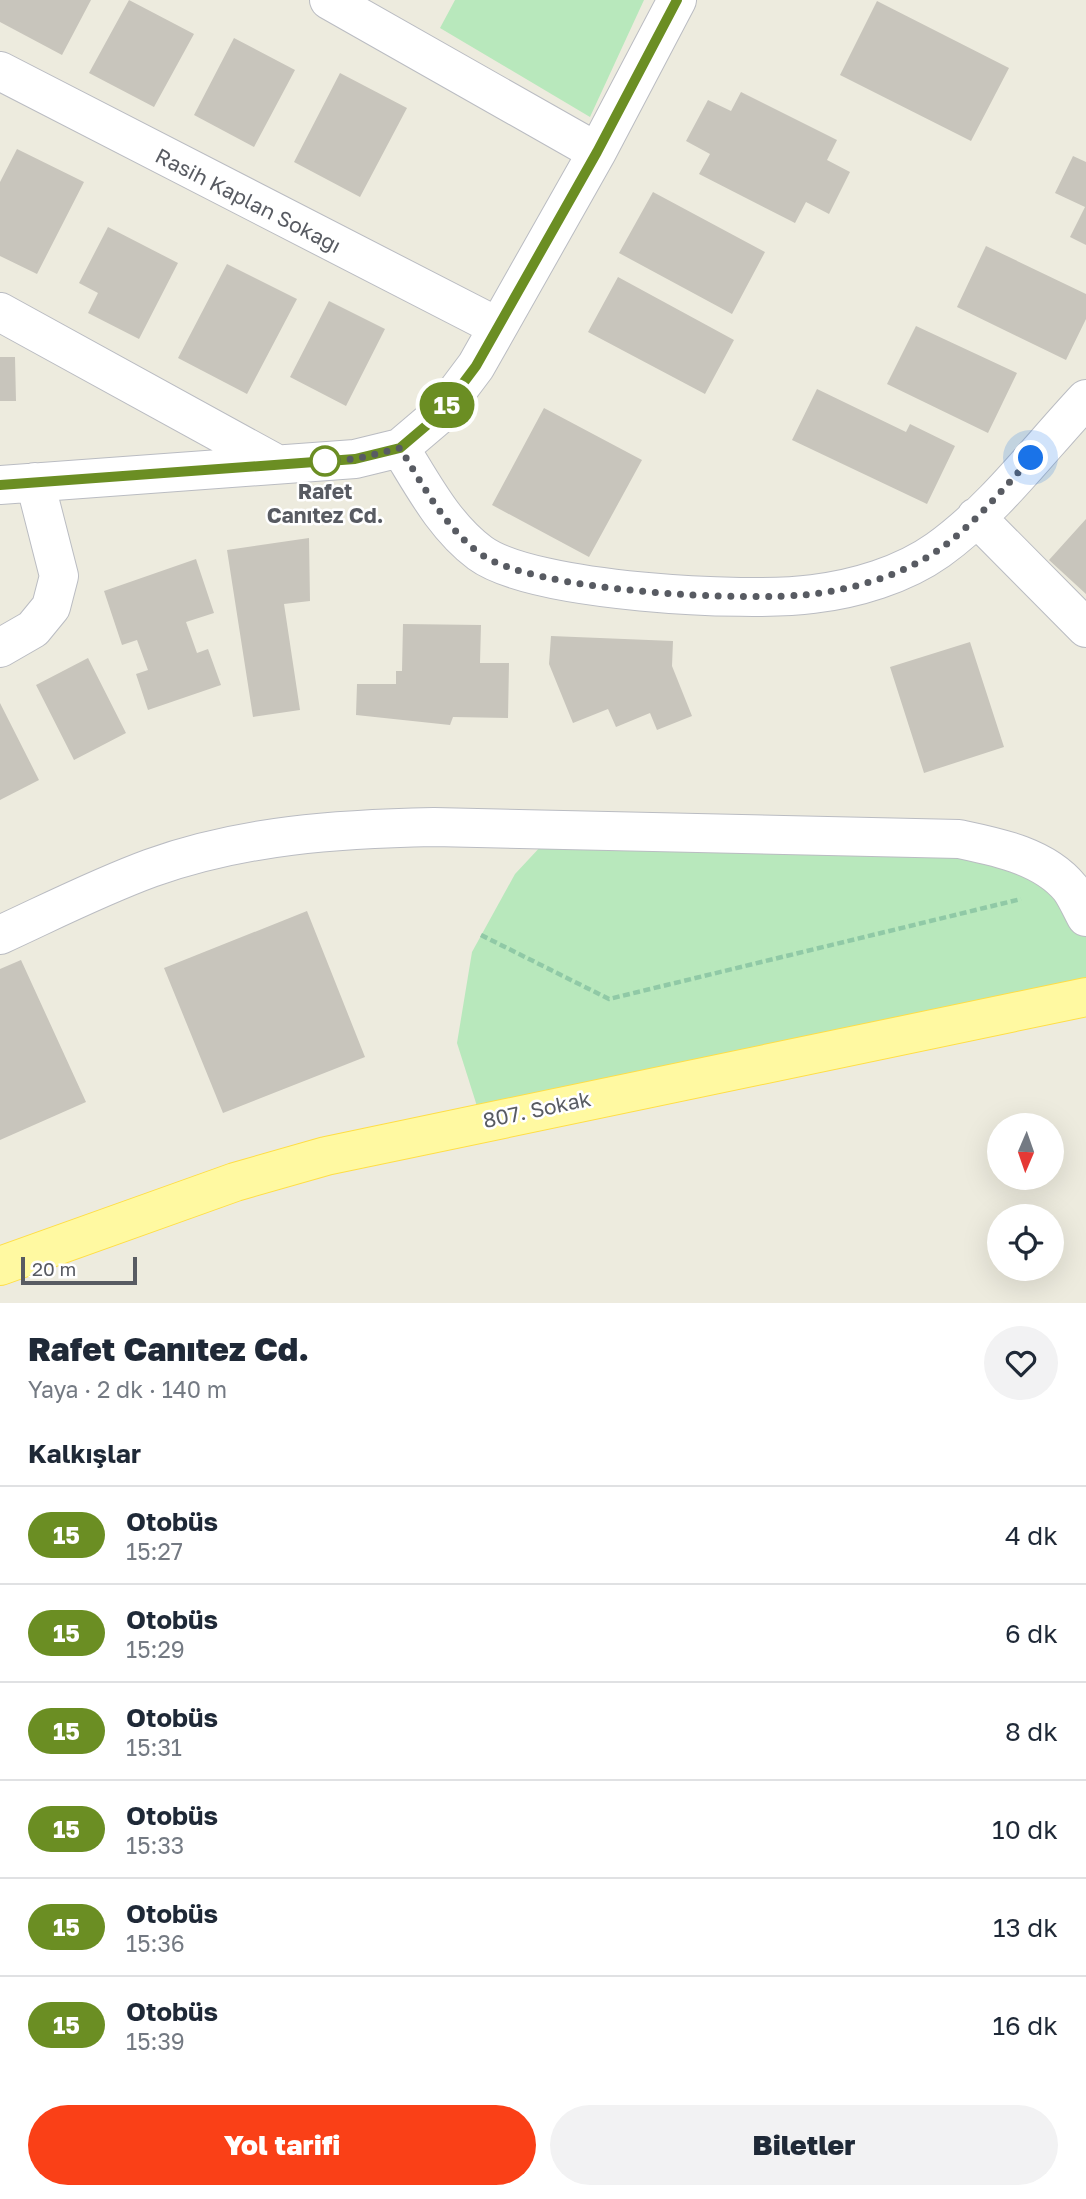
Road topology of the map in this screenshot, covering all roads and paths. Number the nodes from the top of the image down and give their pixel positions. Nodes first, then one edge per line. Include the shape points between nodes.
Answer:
1 (329, 0) edge
2 (677, 0) edge
3 (0, 71) edge
4 (597, 152) junction
5 (0, 312) edge
6 (498, 327) junction
7 (1086, 399) edge
8 (400, 448) junction
9 (275, 463) junction
10 (17, 483) edge
11 (976, 517) junction
12 (1086, 628) edge
13 (0, 648) edge
14 (1078, 902) edge
15 (0, 935) edge
16 (481, 935) dead end
17 (1086, 997) edge
18 (0, 1266) edge

1 - 4 street
2 - 4 street
3 - 6 street, Rasih Kaplan Sokağı
4 - 6 street
5 - 9 street
6 - 8 street via 440,414
7 - 11 street
8 - 9 street via 355,459
8 - 11 street via 442,516 479,553 530,576 601,586 755,596 852,587 896,572 936,551
9 - 10 street
10 - 13 street via 59,576 51,607 33,629
11 - 12 street
14 - 15 street via 1041,866 1006,849 960,839 360,828 244,842 151,868
14 - 16 path via 608,999
17 - 18 main road, 807. Sokak via 326,1156 235,1182

